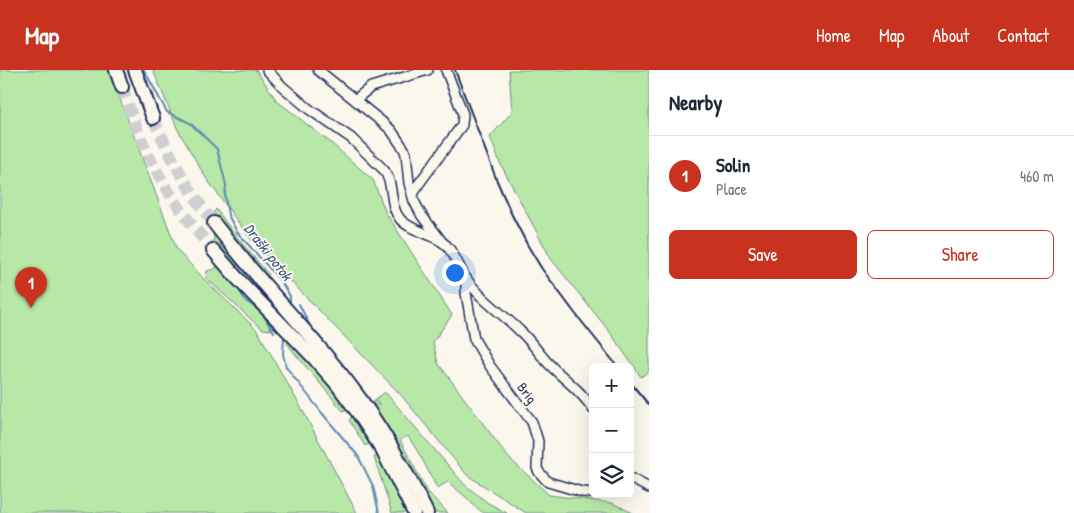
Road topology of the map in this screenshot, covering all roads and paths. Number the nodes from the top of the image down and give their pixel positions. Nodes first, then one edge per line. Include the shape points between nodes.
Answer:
1 (116, 70) edge
2 (135, 70) edge
3 (267, 70) edge
4 (318, 70) edge
5 (428, 70) edge
6 (446, 70) edge
7 (122, 87) tunnel mouth
8 (356, 99) junction
9 (153, 118) tunnel mouth
10 (413, 195) junction
11 (214, 223) tunnel mouth
12 (441, 241) junction
13 (212, 250) tunnel mouth
14 (466, 278) junction
15 (592, 408) edge
16 (634, 480) edge
17 (649, 488) edge
18 (589, 492) edge
19 (414, 513) edge
20 (427, 513) edge

1 - 7 highway
2 - 9 highway
3 - 12 street, Brig via 309,109 351,138 383,169 401,220
4 - 8 street, Brig
5 - 8 street via 371,88
6 - 10 street via 463,114 462,125
8 - 10 street, Brig via 401,143
10 - 12 street, Brig via 417,209
11 - 20 highway via 354,390 396,454
12 - 14 street, Brig via 449,248
13 - 19 highway via 335,382 381,448
14 - 15 street, Brig
14 - 18 street, Brig via 474,338 490,366 532,422 538,441 538,472 548,482
16 - 17 street

